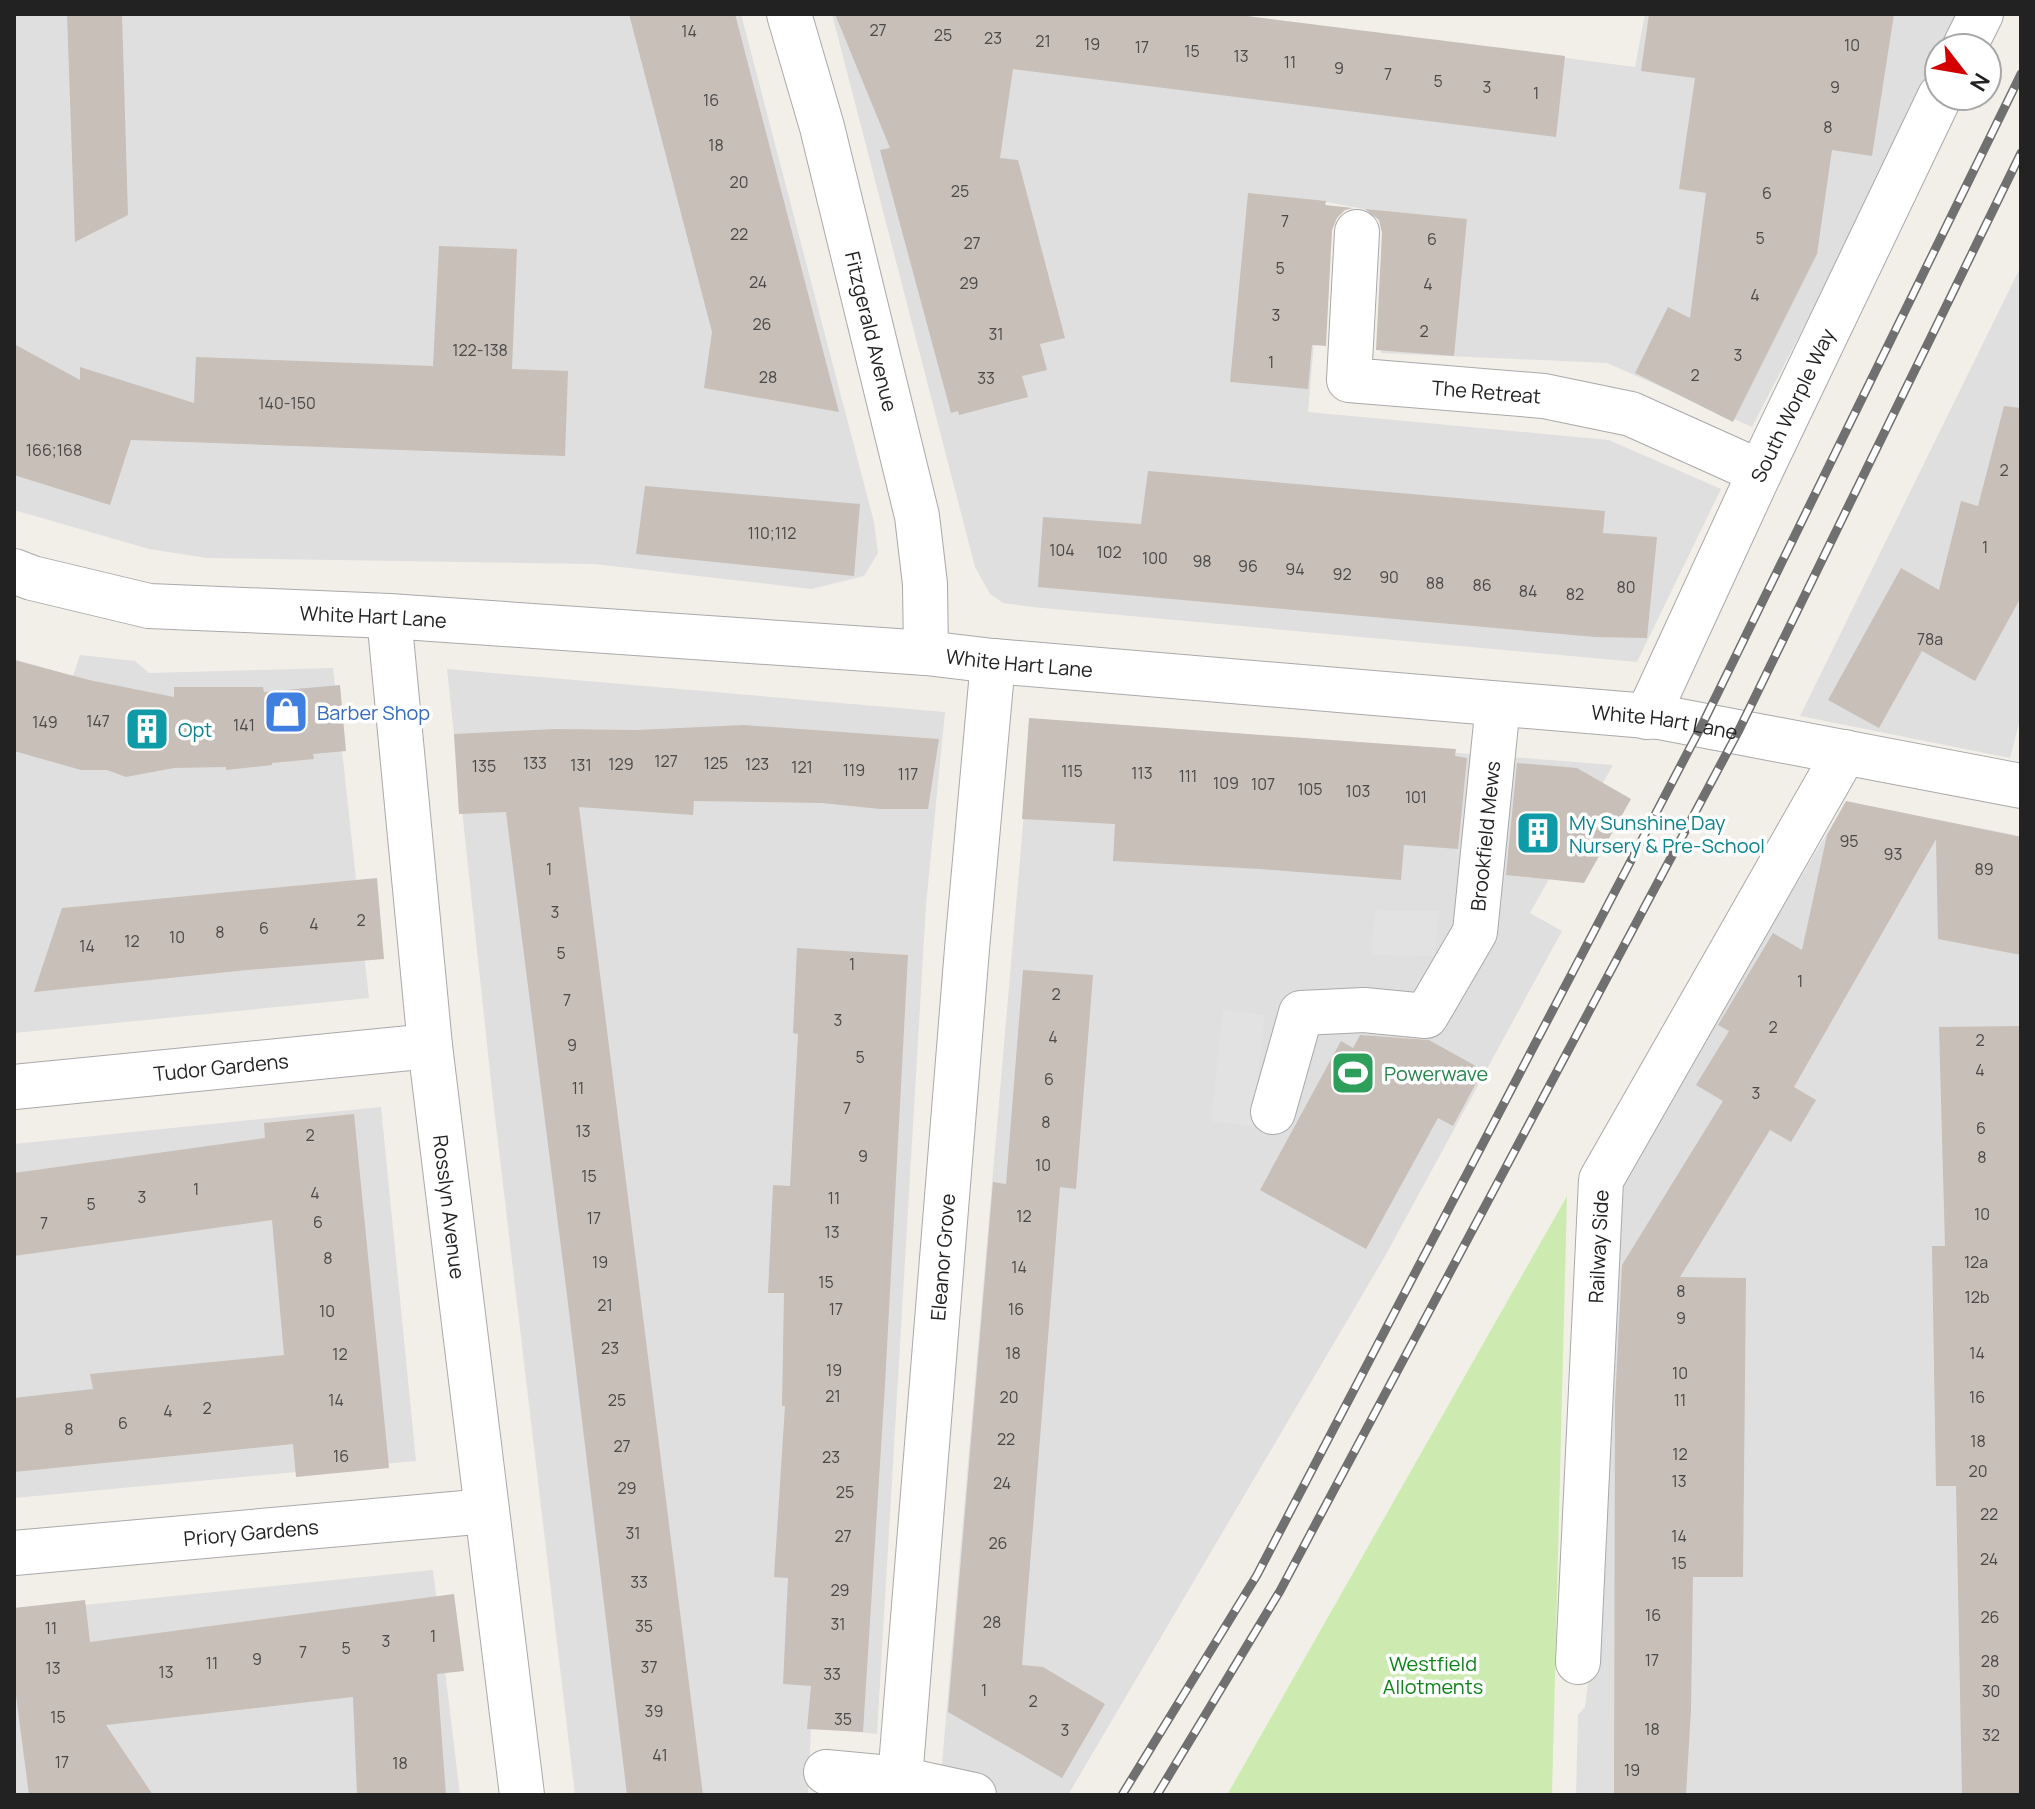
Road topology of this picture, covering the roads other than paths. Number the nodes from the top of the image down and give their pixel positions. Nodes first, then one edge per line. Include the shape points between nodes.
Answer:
1 (789, 14) edge
2 (1981, 14) edge
3 (1972, 32) edge
4 (1932, 112) edge
5 (1357, 232) dead end
6 (1760, 472) junction
7 (14, 571) edge
8 (389, 616) junction
9 (926, 653) junction
10 (993, 661) junction
11 (1498, 704) junction
12 (1647, 717) junction
13 (1845, 752) junction
14 (2021, 786) edge
15 (430, 1046) junction
16 (14, 1087) edge
17 (1273, 1112) dead end
18 (487, 1511) junction
19 (14, 1553) edge
20 (1578, 1662) dead end
21 (826, 1772) dead end
22 (900, 1779) junction
23 (522, 1795) edge
24 (974, 1795) edge

1 - 9 street, Fitzgerald Avenue via 822,127 917,516
2 - 3 street
4 - 6 street, South Worple Way
5 - 6 street, The Retreat via 1349,380 1544,396 1631,414
6 - 12 street, South Worple Way
7 - 8 street, White Hart Lane via 149,606
8 - 9 street, White Hart Lane
8 - 15 street, Rosslyn Avenue
9 - 10 street, White Hart Lane
10 - 11 street, White Hart Lane
10 - 22 street, Eleanor Grove
11 - 12 street, White Hart Lane
11 - 17 street, Brookfield Mews via 1475,932 1426,1016 1364,1010 1301,1013
12 - 13 street, White Hart Lane
13 - 14 street, White Hart Lane
13 - 20 street, Railway Side via 1601,1180
15 - 16 street, Tudor Gardens
15 - 18 street, Rosslyn Avenue
18 - 19 street, Priory Gardens
18 - 23 street, Rosslyn Avenue
21 - 22 street
22 - 24 street

